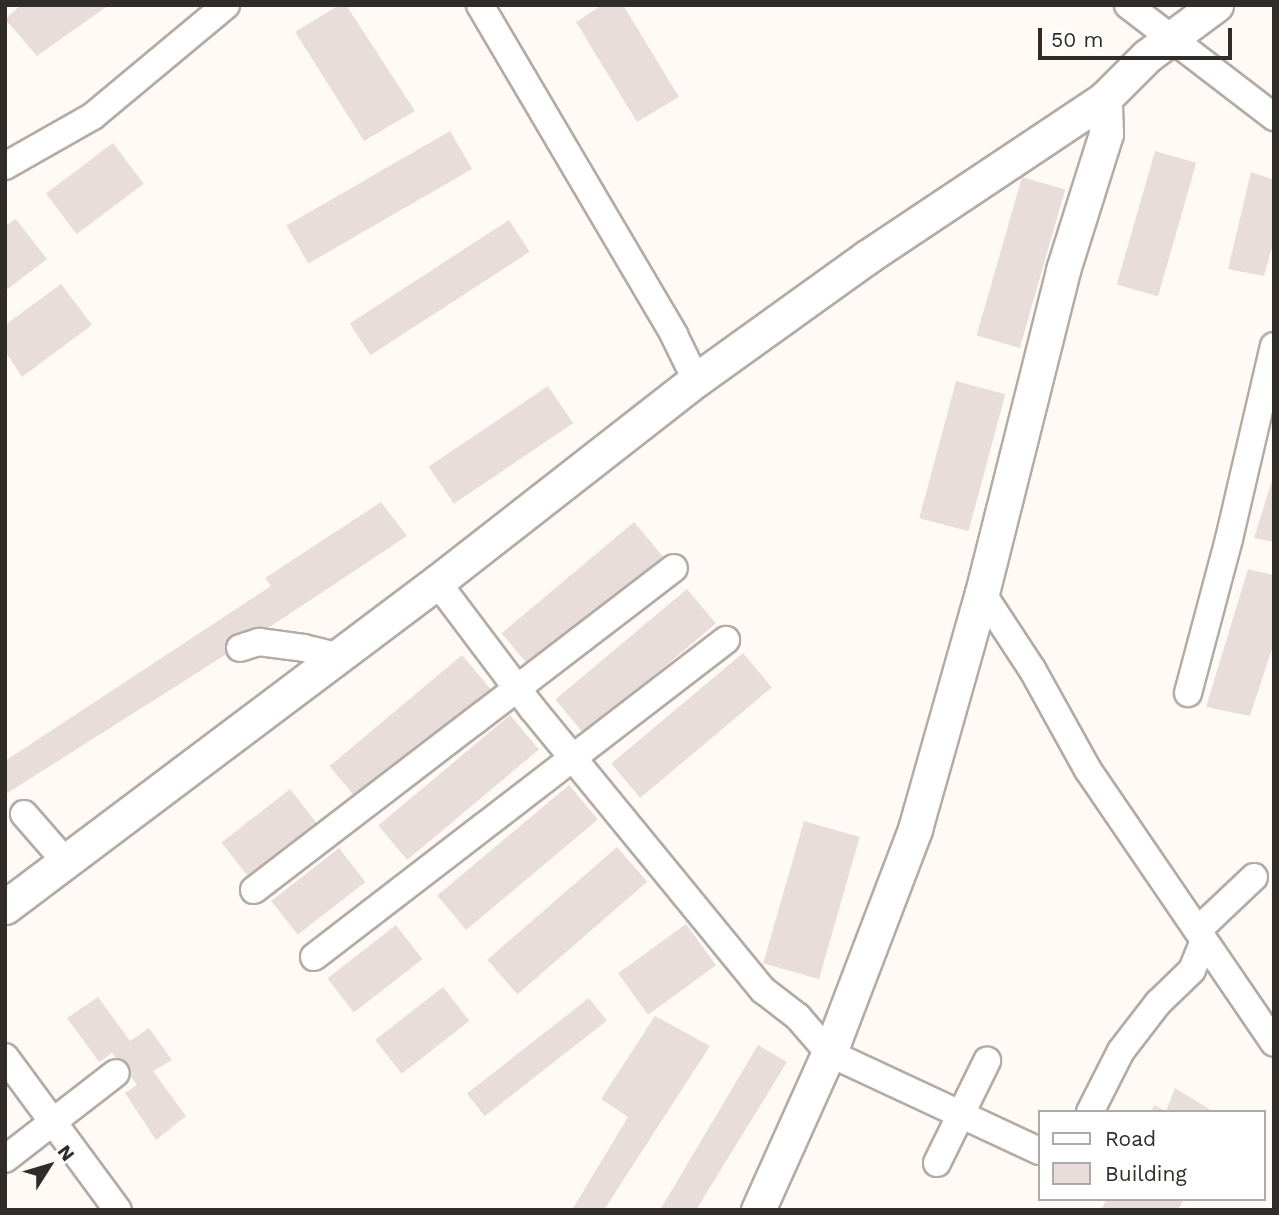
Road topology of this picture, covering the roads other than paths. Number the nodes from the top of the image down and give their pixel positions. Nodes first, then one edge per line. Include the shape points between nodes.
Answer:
1 (226, 5) edge
2 (480, 5) edge
3 (1128, 5) edge
4 (1216, 5) edge
5 (1173, 37) junction
6 (1105, 98) junction
7 (1274, 117) edge
8 (5, 166) edge
9 (1274, 346) edge
10 (696, 380) junction
11 (674, 568) dead end
12 (437, 582) junction
13 (982, 593) junction
14 (726, 640) dead end
15 (240, 648) dead end
16 (337, 656) junction
17 (519, 688) junction
18 (1188, 693) dead end
19 (574, 757) junction
20 (24, 814) dead end
21 (65, 861) junction
22 (1254, 877) dead end
23 (254, 890) dead end
24 (5, 907) edge
25 (1201, 935) junction
26 (314, 957) dead end
27 (1274, 1043) edge
28 (829, 1053) junction
29 (5, 1057) edge
30 (987, 1061) dead end
31 (116, 1073) dead end
32 (1091, 1110) edge
33 (961, 1114) junction
34 (55, 1122) junction
35 (1038, 1151) edge
36 (5, 1160) edge
37 (937, 1163) dead end
38 (118, 1210) edge
39 (758, 1210) edge

1 - 8 street via 93,116
2 - 10 street
3 - 5 street
4 - 5 street
5 - 6 street
5 - 7 street
6 - 10 street via 867,257
6 - 13 street via 1106,134 1063,270
9 - 18 street
10 - 12 street
11 - 17 street
12 - 16 street
12 - 17 street
13 - 25 street via 1032,668 1088,770
13 - 28 street via 915,829
14 - 19 street
15 - 16 street via 258,642
16 - 21 street
17 - 19 street
17 - 23 street
19 - 26 street
19 - 28 street via 763,990 798,1017
20 - 21 street
21 - 24 street
22 - 25 street
25 - 27 street
25 - 32 street via 1192,970 1158,1003 1121,1051
28 - 33 street
28 - 39 street
29 - 34 street
30 - 33 street
31 - 34 street
33 - 35 street
33 - 37 street
34 - 36 street
34 - 38 street

